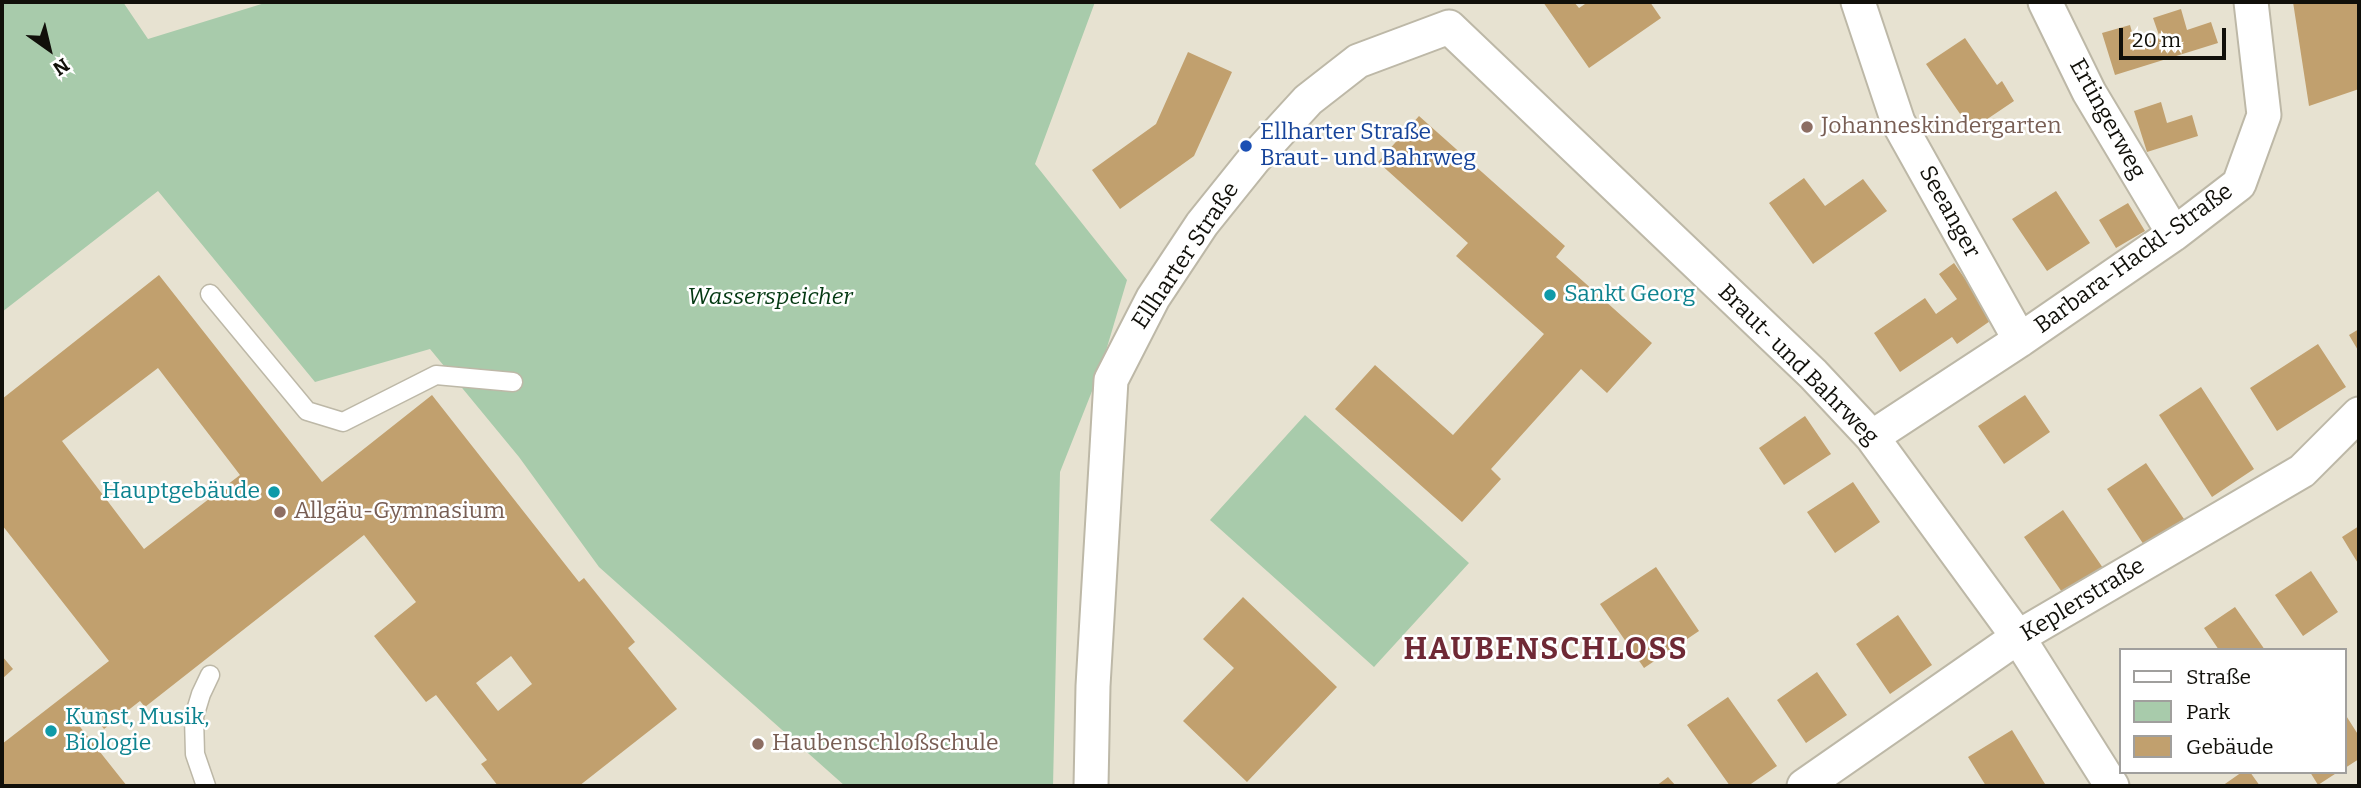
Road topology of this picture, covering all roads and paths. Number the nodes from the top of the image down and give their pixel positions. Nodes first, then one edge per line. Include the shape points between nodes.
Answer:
1 (1858, 2) edge
2 (2045, 2) edge
3 (2251, 2) edge
4 (1452, 14) edge
5 (2174, 234) junction
6 (210, 294) dead end
7 (2020, 340) junction
8 (513, 382) dead end
9 (2359, 414) edge
10 (1872, 437) junction
11 (2018, 637) junction
12 (210, 675) dead end
13 (206, 786) edge
14 (1091, 786) edge
15 (1804, 786) edge
16 (2112, 786) edge

1 - 7 street, Seeanger via 1898,122
2 - 5 street, Ertingerweg via 2089,92
3 - 5 street, Barbara-Hackl-Straße via 2264,116 2239,184
4 - 10 street, Braut- und Bahrweg
4 - 14 street, Ellharter Straße via 1359,61 1308,100 1202,224 1153,298 1111,380
5 - 7 street, Barbara-Hackl-Straße
6 - 8 lane via 307,411 343,422 436,375
7 - 10 street, Barbara-Hackl-Straße
9 - 11 street, Keplerstraße via 2302,471
10 - 11 street, Braut- und Bahrweg
11 - 15 street, Keplerstraße
11 - 16 street, Braut- und Bahrweg
12 - 13 lane via 194,717 195,754

